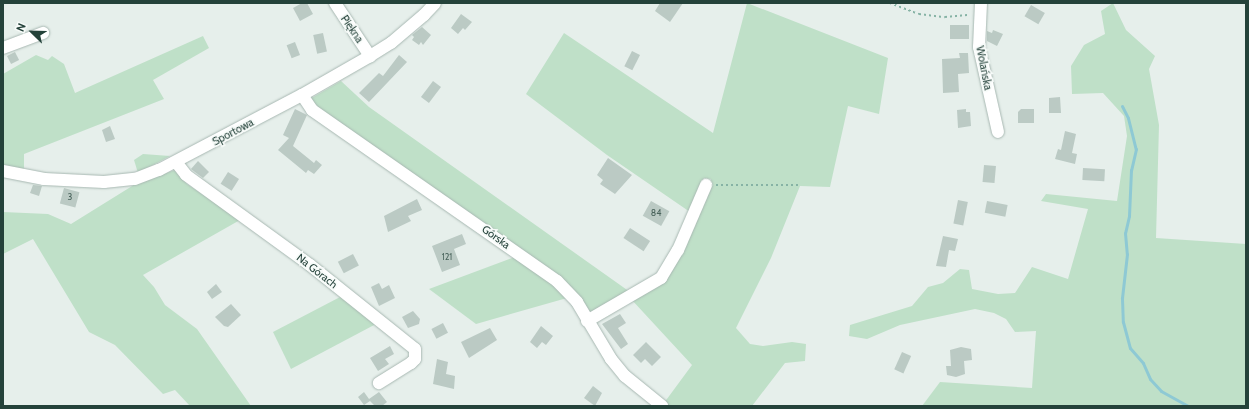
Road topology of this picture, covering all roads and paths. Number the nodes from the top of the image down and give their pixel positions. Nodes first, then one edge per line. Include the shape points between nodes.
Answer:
1 (335, 3) edge
2 (435, 3) edge
3 (890, 3) edge
4 (980, 8) edge
5 (43, 33) dead end
6 (3, 48) edge
7 (370, 56) junction
8 (302, 95) junction
9 (998, 132) dead end
10 (176, 162) junction
11 (3, 171) edge
12 (706, 185) joint
13 (800, 186) dead end
14 (587, 321) junction
15 (379, 383) dead end
16 (662, 406) edge

1 - 7 street, Piękna
2 - 7 street, Sportowa via 424,16 391,43
3 - 4 path via 919,14 945,17
4 - 9 street, Wolańska via 979,47
5 - 6 street
7 - 8 street, Sportowa
8 - 10 street, Sportowa
8 - 14 street, Górska via 312,110 557,281 577,302
10 - 11 street, Sportowa via 135,178 104,182 44,179
10 - 15 street, Na Górach via 186,175 310,264 415,349 415,359 412,363
12 - 13 path
12 - 14 street via 685,238 672,264 661,278
14 - 16 street, Górska via 625,376

